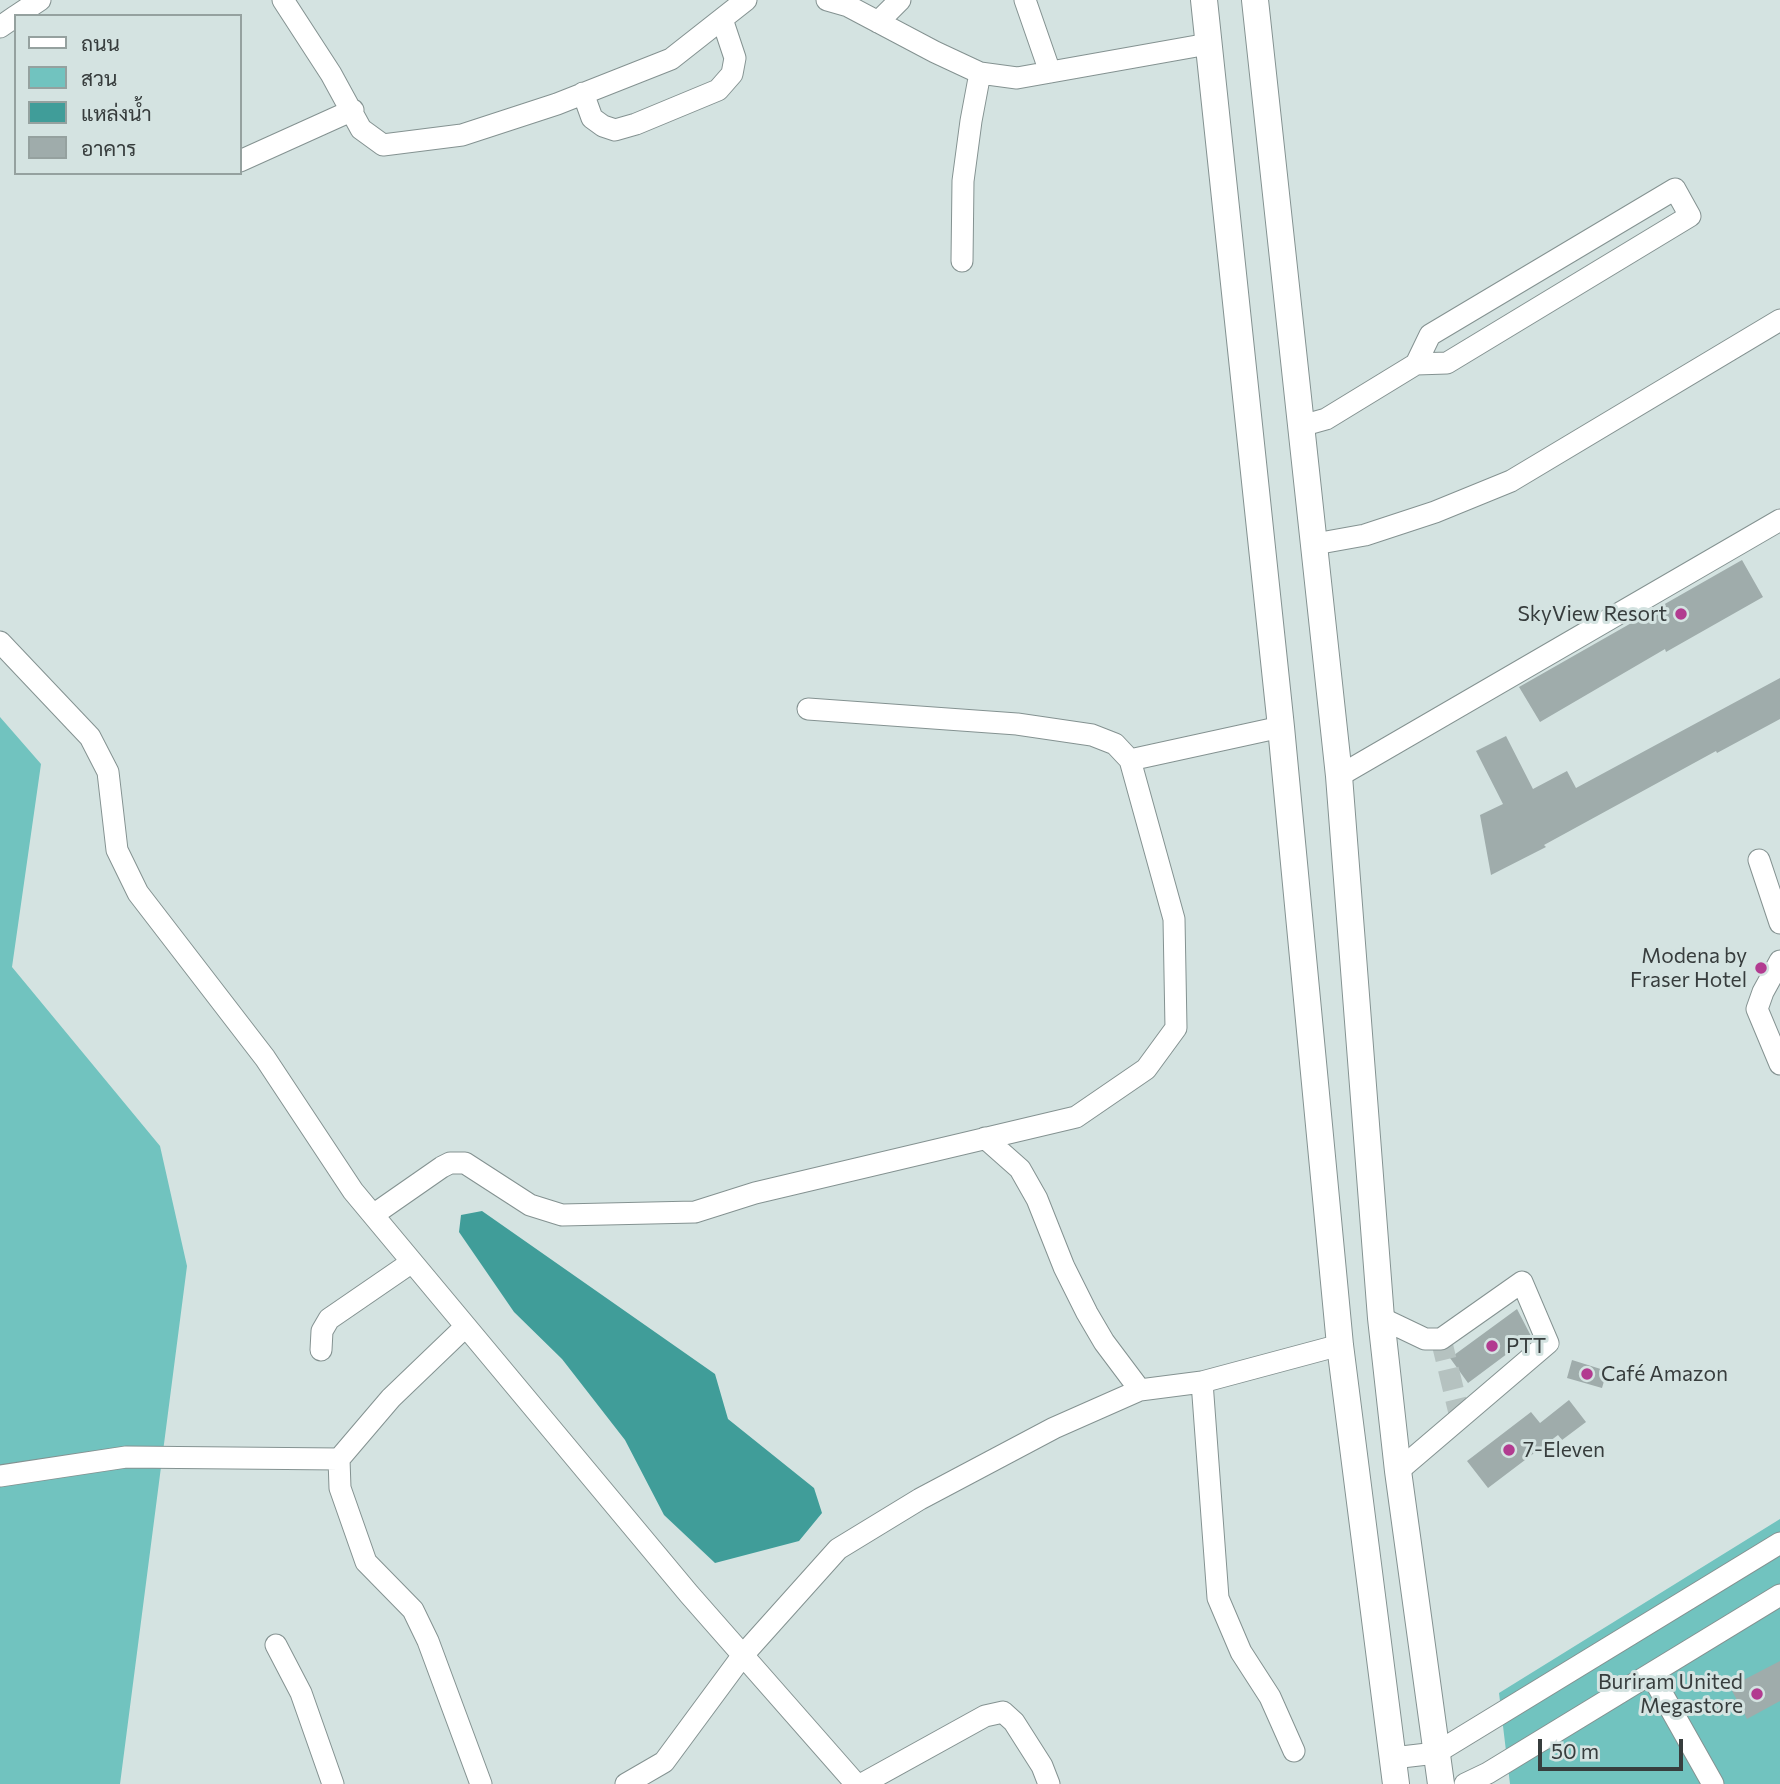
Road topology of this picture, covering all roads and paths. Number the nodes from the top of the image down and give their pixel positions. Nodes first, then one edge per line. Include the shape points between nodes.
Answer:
1 (40, 0) edge
2 (283, 0) edge
3 (746, 0) edge
4 (827, 0) edge
5 (900, 0) edge
6 (1025, 0) edge
7 (1204, 0) edge
8 (1255, 0) edge
9 (19, 14) edge
10 (722, 19) junction
11 (878, 22) junction
12 (1208, 44) junction
13 (1049, 72) junction
14 (981, 73) junction
15 (583, 93) junction
16 (353, 110) junction
17 (242, 160) edge
18 (962, 261) dead end
19 (1780, 320) edge
20 (1416, 364) junction
21 (1301, 426) junction
22 (1780, 520) edge
23 (1315, 544) junction
24 (0, 642) edge
25 (808, 709) dead end
26 (1281, 727) junction
27 (1130, 760) junction
28 (1339, 776) junction
29 (1759, 860) dead end
30 (1780, 923) edge
31 (1780, 961) edge
32 (1780, 1064) edge
33 (985, 1138) junction
34 (379, 1210) junction
35 (412, 1262) junction
36 (1381, 1318) junction
37 (465, 1327) junction
38 (1340, 1345) junction
39 (321, 1349) dead end
40 (1202, 1382) junction
41 (1140, 1390) junction
42 (339, 1459) junction
43 (1398, 1471) junction
44 (0, 1476) edge
45 (1780, 1543) edge
46 (1780, 1595) edge
47 (276, 1645) dead end
48 (743, 1655) junction
49 (1651, 1674) junction
50 (1294, 1751) dead end
51 (1436, 1753) junction
52 (1393, 1758) junction
53 (1488, 1778) edge
54 (333, 1784) edge
55 (481, 1784) edge
56 (626, 1784) edge
57 (856, 1784) edge
58 (862, 1784) edge
59 (1049, 1784) edge
60 (1396, 1784) edge
61 (1441, 1784) edge
62 (1465, 1784) edge
63 (1713, 1784) edge

1 - 9 street
2 - 16 street
3 - 10 street
4 - 11 street
5 - 11 street
6 - 13 street
7 - 12 main road
8 - 21 main road
10 - 15 street via 671,59
10 - 15 street via 735,58 732,74 718,90 615,130 592,118
11 - 14 street
12 - 13 street
12 - 26 main road
13 - 14 street via 1017,78
14 - 18 street via 963,181
15 - 16 street via 462,135 383,145 361,129
16 - 17 street
19 - 23 street via 1511,481 1365,535
20 - 20 street via 1430,335 1675,188 1690,216 1447,363
20 - 21 street via 1326,419
21 - 23 main road
22 - 28 street
23 - 28 main road
24 - 34 street via 90,737 108,772 117,850 138,893 265,1058 353,1191
25 - 27 street via 1017,724 1092,735 1115,744
26 - 27 street
26 - 38 main road
27 - 33 street via 1174,919 1176,1028 1146,1069 1076,1117
28 - 36 main road
29 - 30 street
31 - 32 street via 1757,1009
33 - 34 street via 755,1193 695,1212 562,1215 530,1205 465,1163 450,1163
33 - 41 street via 1020,1170 1087,1313
34 - 35 street
35 - 37 street
35 - 39 street via 329,1319 322,1331
36 - 43 main road
36 - 43 street via 1426,1339 1441,1339 1522,1282 1548,1343
37 - 42 street via 391,1398
37 - 48 street
38 - 40 street
38 - 52 main road
40 - 41 street
40 - 50 street via 1218,1598
41 - 48 street via 1054,1428 920,1499 838,1549
42 - 44 street via 126,1457
42 - 55 street via 340,1488 366,1562 413,1610
43 - 51 main road
45 - 51 street
46 - 49 street
47 - 54 street via 301,1693
48 - 56 street via 664,1762
48 - 57 street
49 - 53 street
49 - 63 street
51 - 52 street
51 - 61 main road
52 - 60 main road
53 - 62 street
58 - 59 street via 985,1716 1003,1712 1014,1722

